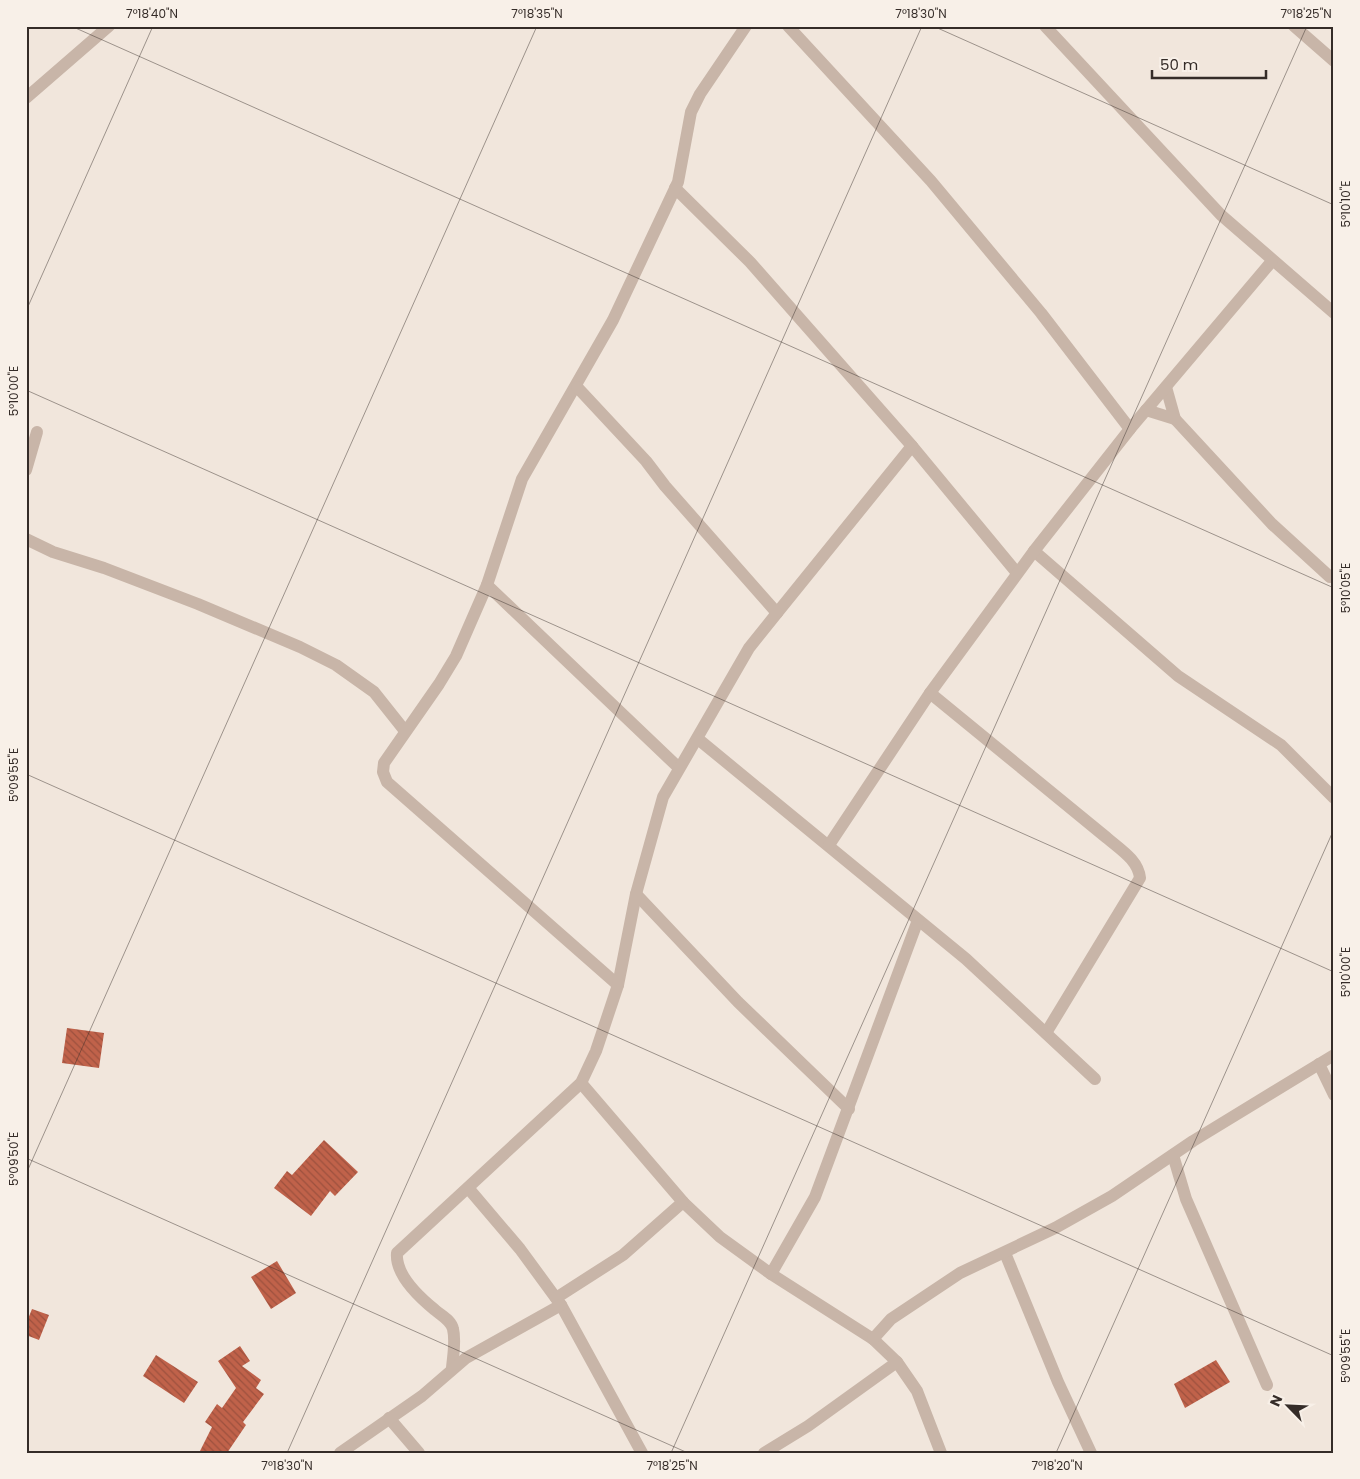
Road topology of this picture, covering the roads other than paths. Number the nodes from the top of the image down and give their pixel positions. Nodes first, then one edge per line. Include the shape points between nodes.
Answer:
1 (109, 26) edge
2 (746, 26) edge
3 (788, 26) edge
4 (1045, 26) edge
5 (1294, 26) edge
6 (1334, 61) edge
7 (26, 98) edge
8 (675, 188) junction
9 (1272, 261) junction
10 (1334, 313) edge
11 (1166, 386) junction
12 (576, 387) junction
13 (1146, 410) junction
14 (1175, 419) junction
15 (1130, 429) junction
16 (37, 432) dead end
17 (912, 446) junction
18 (26, 470) edge
19 (26, 539) edge
20 (1034, 550) junction
21 (1017, 573) junction
22 (1330, 577) dead end
23 (487, 585) junction
24 (777, 613) junction
25 (930, 693) junction
26 (406, 731) junction
27 (698, 739) junction
28 (679, 768) junction
29 (1334, 798) edge
30 (829, 845) junction
31 (636, 894) junction
32 (918, 920) junction
33 (618, 985) junction
34 (1046, 1033) junction
35 (1334, 1055) edge
36 (1319, 1064) junction
37 (1095, 1079) dead end
38 (581, 1083) junction
39 (1334, 1096) edge
40 (849, 1109) junction
41 (1173, 1155) junction
42 (469, 1188) junction
43 (683, 1202) junction
44 (1005, 1253) junction
45 (771, 1274) junction
46 (559, 1301) junction
47 (873, 1339) junction
48 (897, 1362) junction
49 (452, 1368) junction
50 (1267, 1385) dead end
51 (389, 1418) junction
52 (340, 1453) edge
53 (418, 1453) edge
54 (642, 1453) edge
55 (764, 1453) edge
56 (942, 1453) edge
57 (1091, 1453) edge

1 - 7 street
2 - 8 street via 691,112
3 - 15 street via 931,181 1041,313
4 - 9 street via 1221,215
5 - 6 street
8 - 12 street via 613,320
8 - 17 street via 750,262
9 - 10 street
9 - 11 street
11 - 13 street
11 - 14 street
12 - 23 street via 522,479
12 - 24 street via 646,461
13 - 14 street
13 - 15 street
14 - 22 street via 1272,524
15 - 20 street
16 - 18 street
17 - 21 street
17 - 24 street
19 - 26 street via 53,552 198,604 329,661 374,692
20 - 21 street
20 - 29 street via 1178,676 1281,745
21 - 25 street
23 - 26 street via 456,656
23 - 28 street
24 - 27 street via 749,648
25 - 30 street
25 - 34 street via 1100,832 1135,862 1139,870 1140,878
26 - 33 street via 384,763 387,782
27 - 28 street
27 - 30 street
28 - 31 street via 663,797
30 - 32 street
31 - 33 street
31 - 40 street via 738,1002
32 - 34 street via 966,959
32 - 40 street
33 - 38 street
34 - 37 street
35 - 36 street
36 - 39 street
36 - 41 street
38 - 42 street
38 - 43 street
40 - 45 street via 815,1197
41 - 44 street via 1104,1200
41 - 50 street via 1186,1199
42 - 46 street
42 - 49 street via 402,1246 396,1261 406,1280 453,1327
43 - 45 street via 720,1237
43 - 46 street via 623,1254
44 - 47 street via 960,1273 891,1319
44 - 57 street
45 - 47 street
46 - 49 street
46 - 54 street
47 - 48 street
48 - 55 street via 808,1426
48 - 56 street via 917,1391
49 - 51 street via 422,1396
51 - 52 street
51 - 53 street

